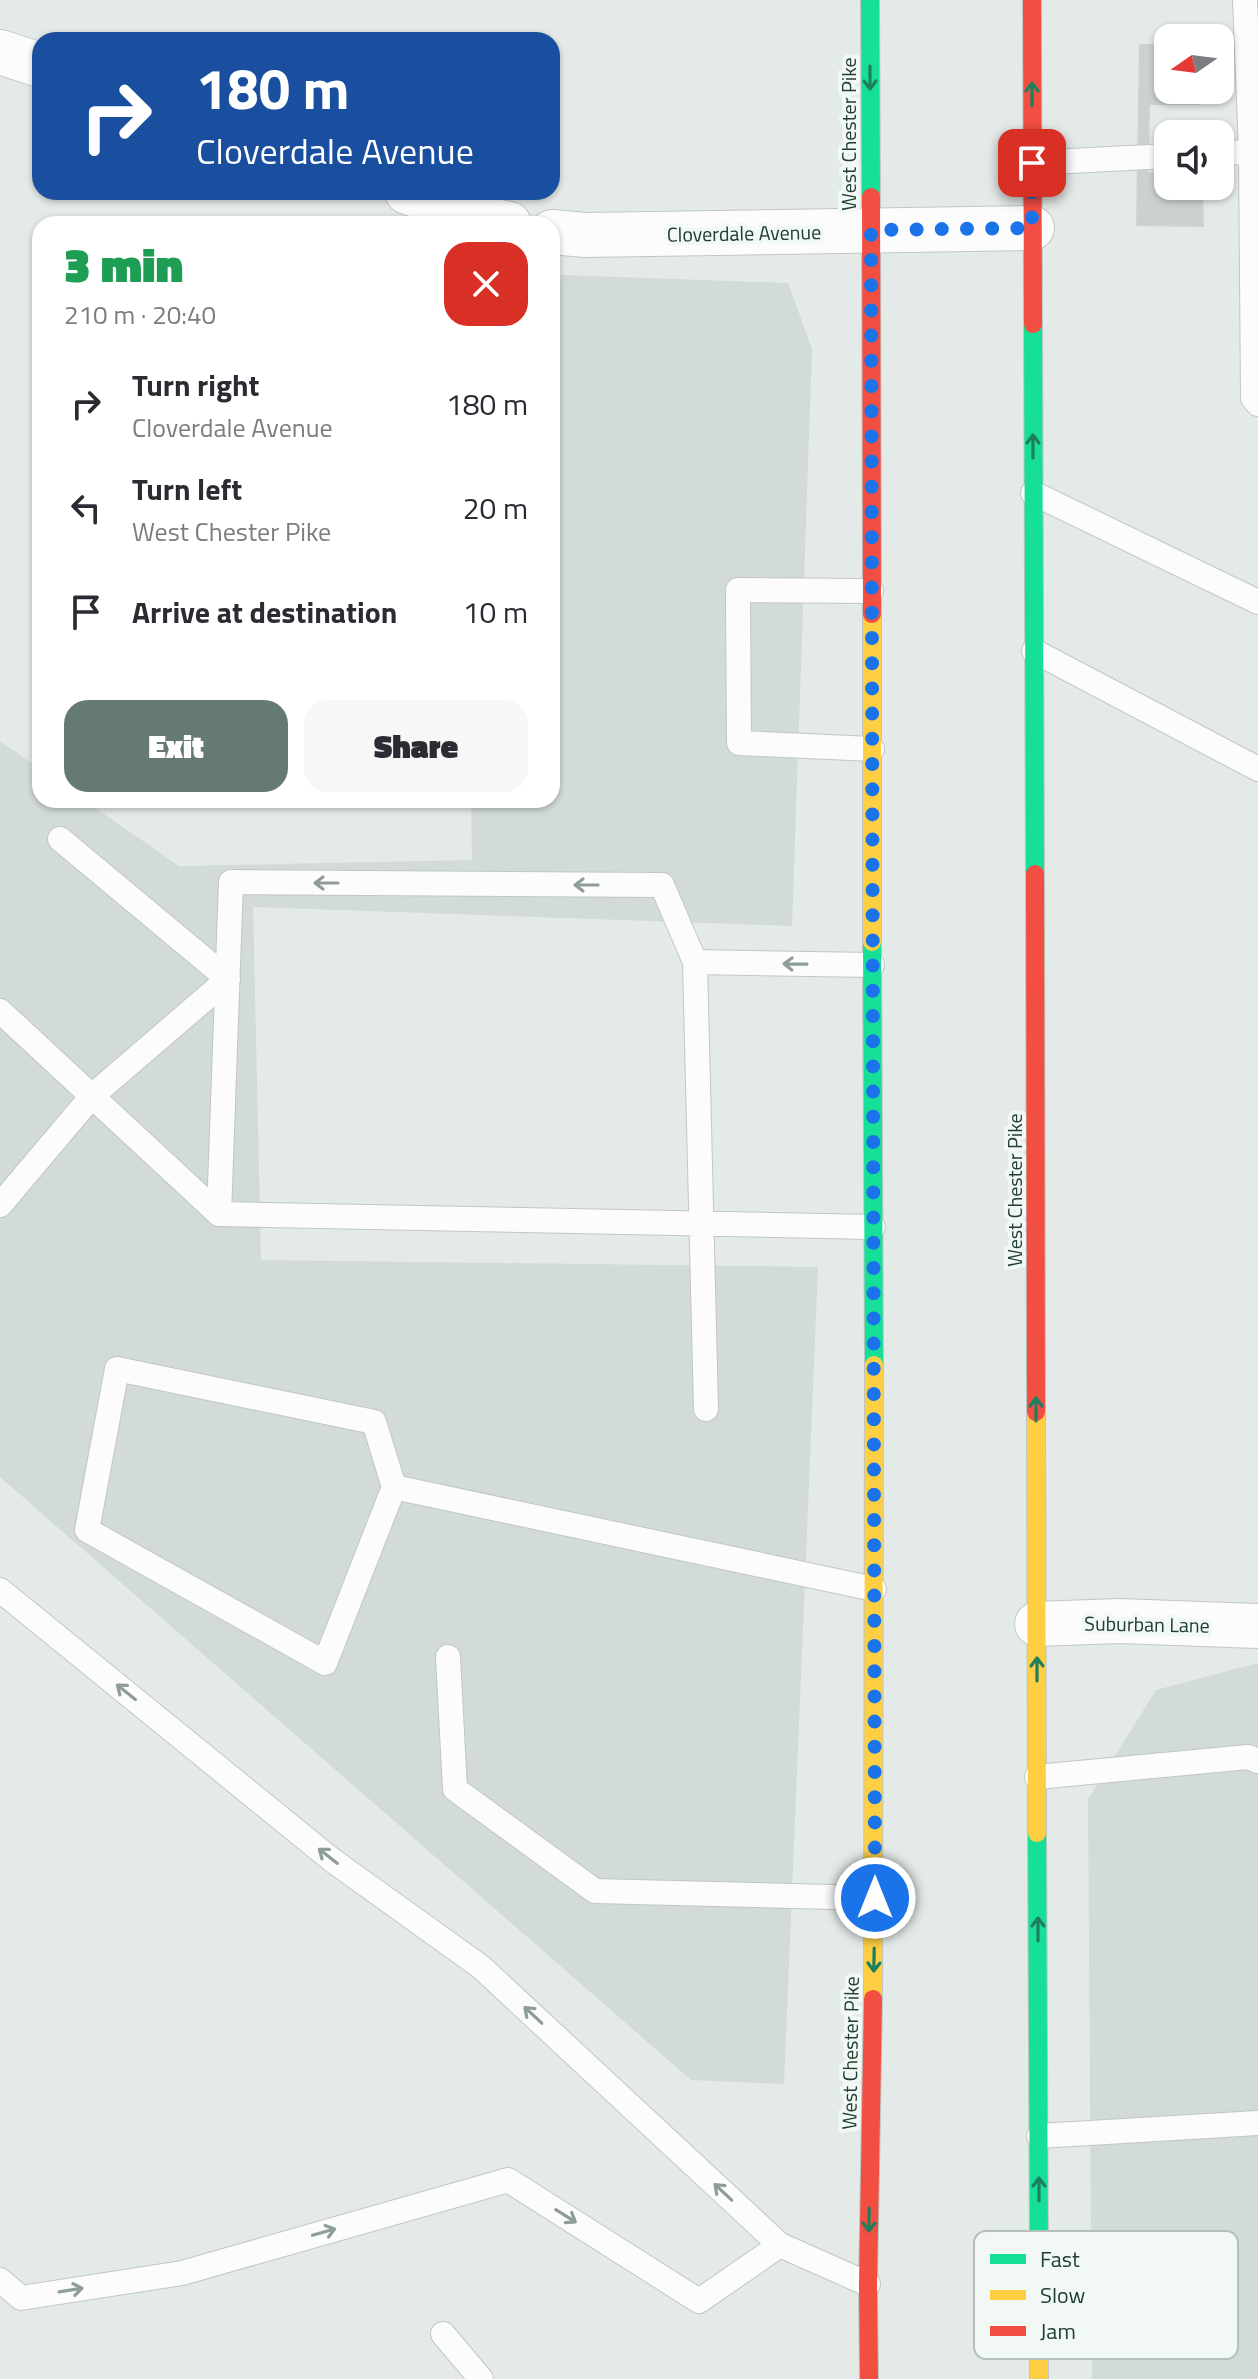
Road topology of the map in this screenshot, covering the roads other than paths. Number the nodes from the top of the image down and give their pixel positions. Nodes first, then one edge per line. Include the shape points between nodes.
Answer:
1 (870, 0) edge
2 (1032, 0) edge
3 (1245, 0) edge
4 (0, 52) edge
5 (32, 62) edge
6 (1251, 152) junction
7 (1234, 153) edge
8 (1154, 157) edge
9 (1032, 163) junction
10 (432, 200) edge
11 (484, 216) edge
12 (1032, 228) junction
13 (871, 230) junction
14 (560, 233) edge
15 (1258, 404) edge
16 (1033, 493) junction
17 (871, 591) junction
18 (1258, 602) edge
19 (1034, 651) junction
20 (872, 749) junction
21 (1258, 769) edge
22 (60, 839) dead end
23 (695, 962) junction
24 (872, 965) junction
25 (228, 979) junction
26 (0, 1011) edge
27 (92, 1096) junction
28 (0, 1205) edge
29 (219, 1214) junction
30 (701, 1223) junction
31 (873, 1227) junction
32 (706, 1409) dead end
33 (394, 1487) junction
34 (874, 1589) junction
35 (0, 1590) edge
36 (1037, 1624) junction
37 (1258, 1626) edge
38 (448, 1657) dead end
39 (1258, 1761) edge
40 (1037, 1777) junction
41 (875, 1898) junction
42 (1258, 2123) edge
43 (1039, 2136) junction
44 (1039, 2231) edge
45 (780, 2245) junction
46 (0, 2280) edge
47 (868, 2284) junction
48 (443, 2334) dead end
49 (481, 2379) edge
50 (869, 2379) edge

1 -> 13 main road, West Chester Pike
9 -> 2 main road, West Chester Pike
3 - 6 lane
4 - 5 street
6 - 7 lane
6 - 15 lane via 1253,398
8 - 9 lane
9 - 12 main road, West Chester Pike
10 - 11 street
12 - 13 street, Cloverdale Avenue
16 -> 12 main road, West Chester Pike
13 - 14 street, Cloverdale Avenue
13 - 17 main road, West Chester Pike
16 - 18 lane
16 - 19 main road, West Chester Pike
17 - 20 main road, West Chester Pike
17 - 20 lane via 738,590 738,727 739,743
19 - 21 lane
36 -> 19 main road, West Chester Pike
20 - 24 main road, West Chester Pike
22 - 25 lane
24 -> 23 lane
23 -> 25 lane via 662,885 231,882
23 - 30 lane
24 - 31 main road, West Chester Pike
25 - 27 lane
25 - 29 lane
26 - 27 lane
27 - 28 lane
27 - 29 lane
29 - 30 lane
30 - 31 lane
30 - 32 lane
31 - 34 main road, West Chester Pike
33 - 33 lane via 374,1422 117,1369 87,1530 325,1663
33 - 34 lane
34 - 41 main road, West Chester Pike
45 -> 35 lane via 481,1967 332,1860
36 - 37 street, Suburban Lane
40 -> 36 main road, West Chester Pike
38 - 41 lane via 455,1789 595,1891
39 - 40 lane via 1248,1757
43 -> 40 main road, West Chester Pike
41 -> 47 main road, West Chester Pike
42 - 43 lane
44 -> 43 main road, West Chester Pike
46 -> 45 lane via 21,2298 182,2273 508,2180 699,2301
45 - 47 lane
47 - 50 main road, West Chester Pike
48 - 49 lane

